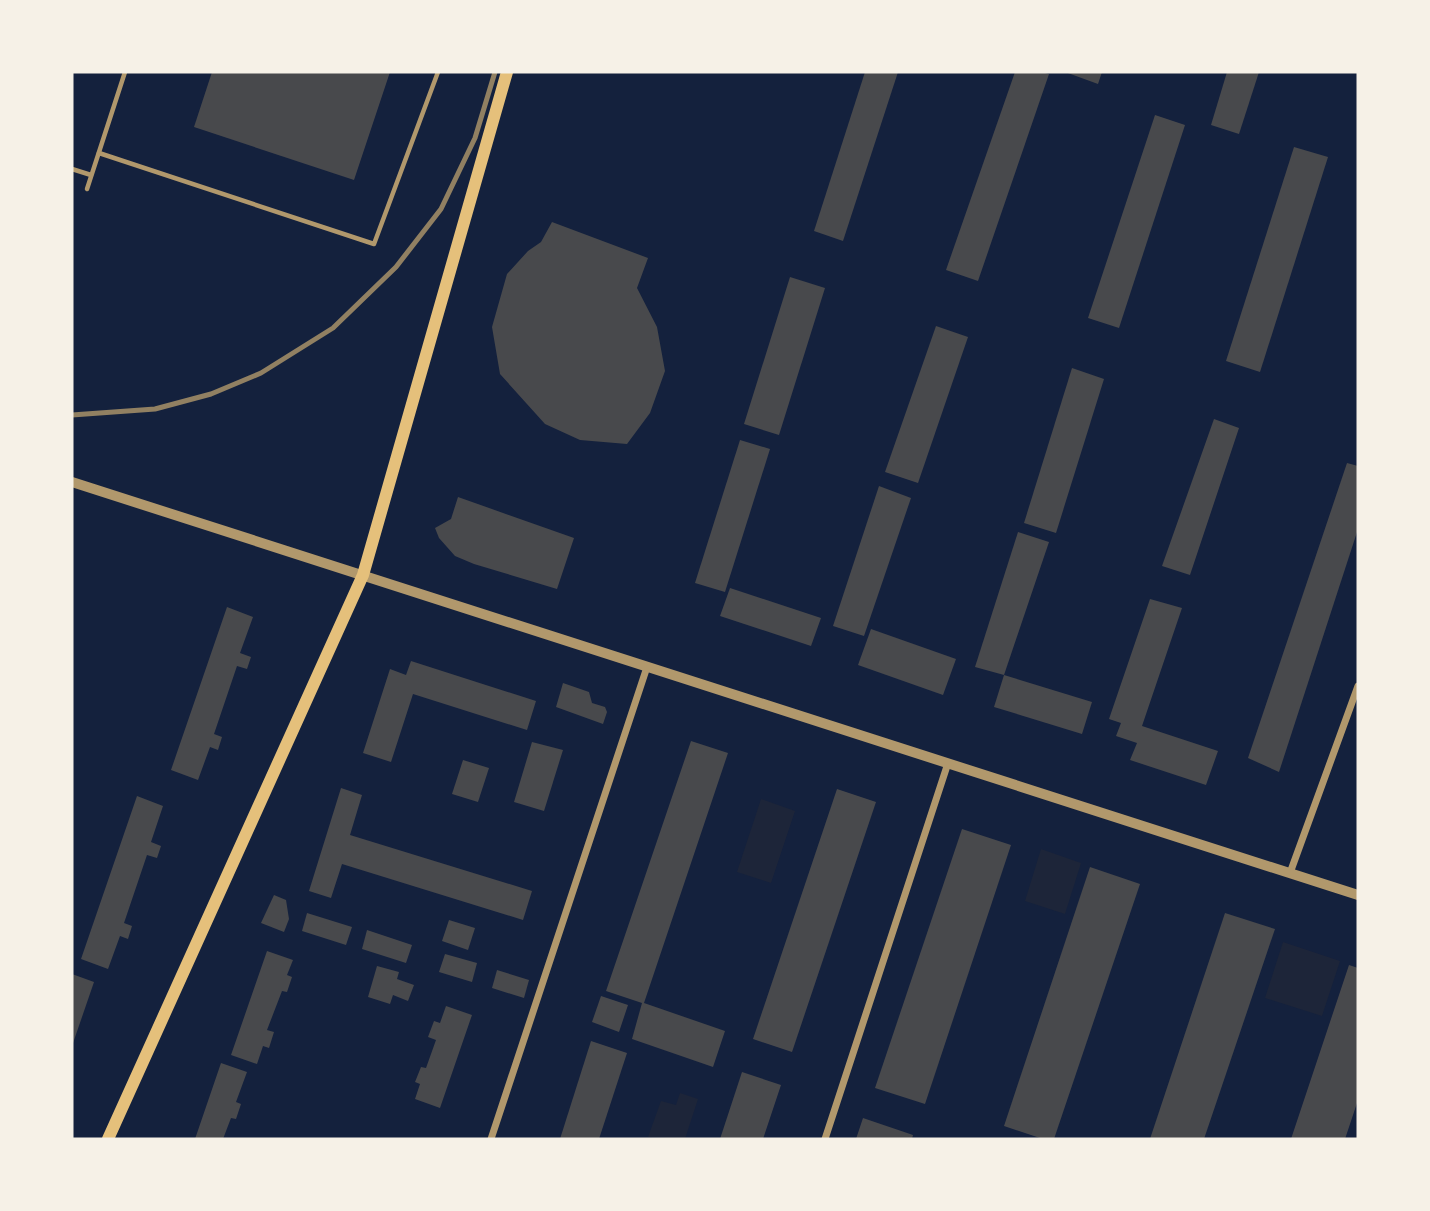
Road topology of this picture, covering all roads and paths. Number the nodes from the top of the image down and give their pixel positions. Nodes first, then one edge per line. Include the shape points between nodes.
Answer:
1 (125, 72) edge
2 (438, 72) edge
3 (507, 72) edge
4 (99, 153) junction
5 (72, 169) edge
6 (92, 175) junction
7 (87, 189) dead end
8 (72, 482) edge
9 (363, 575) junction
10 (647, 667) junction
11 (1358, 686) edge
12 (948, 763) junction
13 (1290, 873) junction
14 (1358, 895) edge
15 (107, 1139) edge
16 (491, 1139) edge
17 (825, 1139) edge

1 - 4 lane
2 - 4 lane via 374,244
3 - 9 main road
4 - 6 lane
5 - 6 lane
6 - 7 lane
8 - 9 street
9 - 10 street
9 - 15 main road
10 - 12 street
10 - 16 street
11 - 13 street
12 - 13 street
12 - 17 street
13 - 14 street

